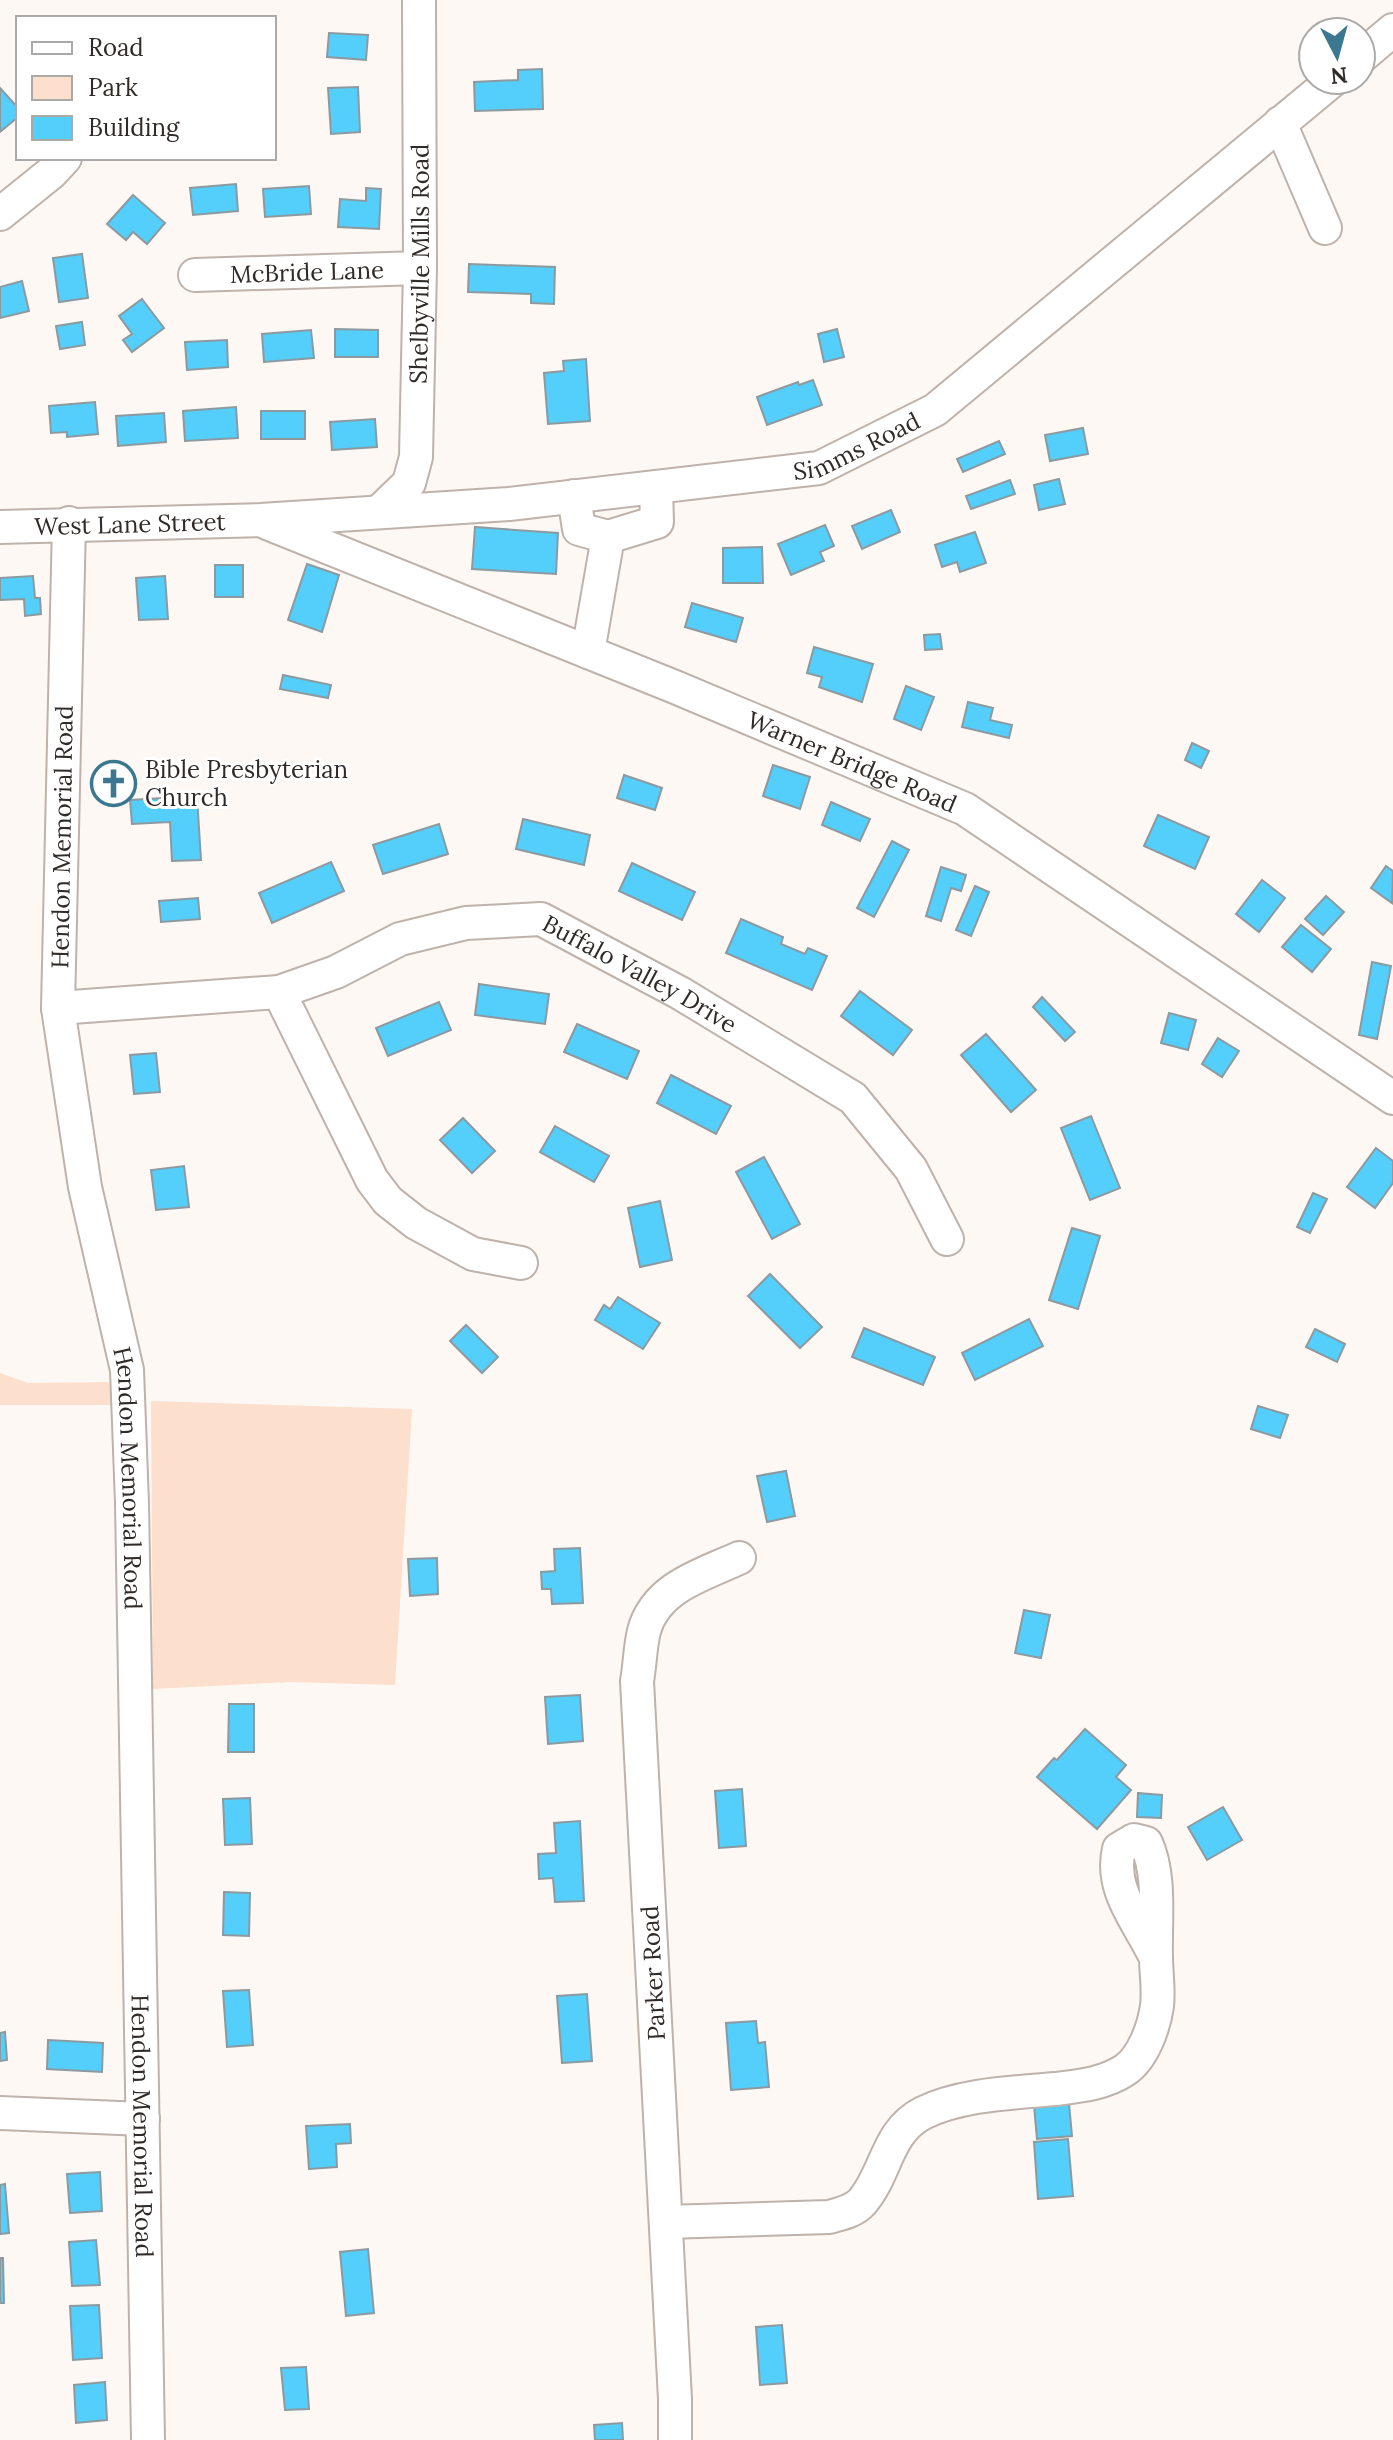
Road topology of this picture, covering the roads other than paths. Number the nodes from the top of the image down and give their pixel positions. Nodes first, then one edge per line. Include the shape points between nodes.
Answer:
1 (419, 0) edge
2 (1393, 30) edge
3 (1377, 44) edge
4 (1313, 96) edge
5 (1280, 123) junction
6 (63, 160) edge
7 (0, 214) edge
8 (1325, 228) dead end
9 (420, 268) junction
10 (195, 275) dead end
11 (656, 488) junction
12 (574, 496) junction
13 (379, 512) junction
14 (261, 520) junction
15 (69, 523) junction
16 (0, 527) edge
17 (608, 537) junction
18 (588, 652) junction
19 (279, 992) junction
20 (58, 1008) junction
21 (1393, 1098) edge
22 (947, 1239) dead end
23 (521, 1263) dead end
24 (739, 1558) dead end
25 (1156, 1958) dead end
26 (0, 2113) edge
27 (143, 2119) junction
28 (666, 2222) junction
29 (148, 2440) edge
30 (675, 2440) edge

1 - 9 street, Shelbyville Mills Road
2 - 3 street
4 - 5 street, Simms Road
5 - 8 street
5 - 11 street, Simms Road via 935,410 819,468
6 - 7 street
9 - 10 street, McBride Lane
9 - 13 street, Shelbyville Mills Road via 416,457 409,483
11 - 12 street, Simms Road
11 - 17 street via 657,522
12 - 13 street, Simms Road
12 - 17 street via 579,529
13 - 14 street, Simms Road
14 - 15 street, West Lane Street
14 - 18 street, Warner Bridge Road
15 - 16 street, West Lane Street
15 - 20 street, Hendon Memorial Road
17 - 18 street
18 - 21 street, Warner Bridge Road via 965,809
19 - 20 street, Buffalo Valley Drive
19 - 22 street, Buffalo Valley Drive via 336,972 400,939 466,923 541,919 680,993 853,1098 911,1169
19 - 23 street via 372,1180 388,1201 473,1254
20 - 27 street, Hendon Memorial Road via 85,1187 127,1370
24 - 28 street, Parker Road via 678,1586 657,1603 644,1631 637,1681
25 - 28 street via 1157,2005 1151,2029 1127,2069 1084,2086 949,2104 922,2114 892,2141 862,2202 840,2214
26 - 27 street
27 - 29 street, Hendon Memorial Road
28 - 30 street, Parker Road

